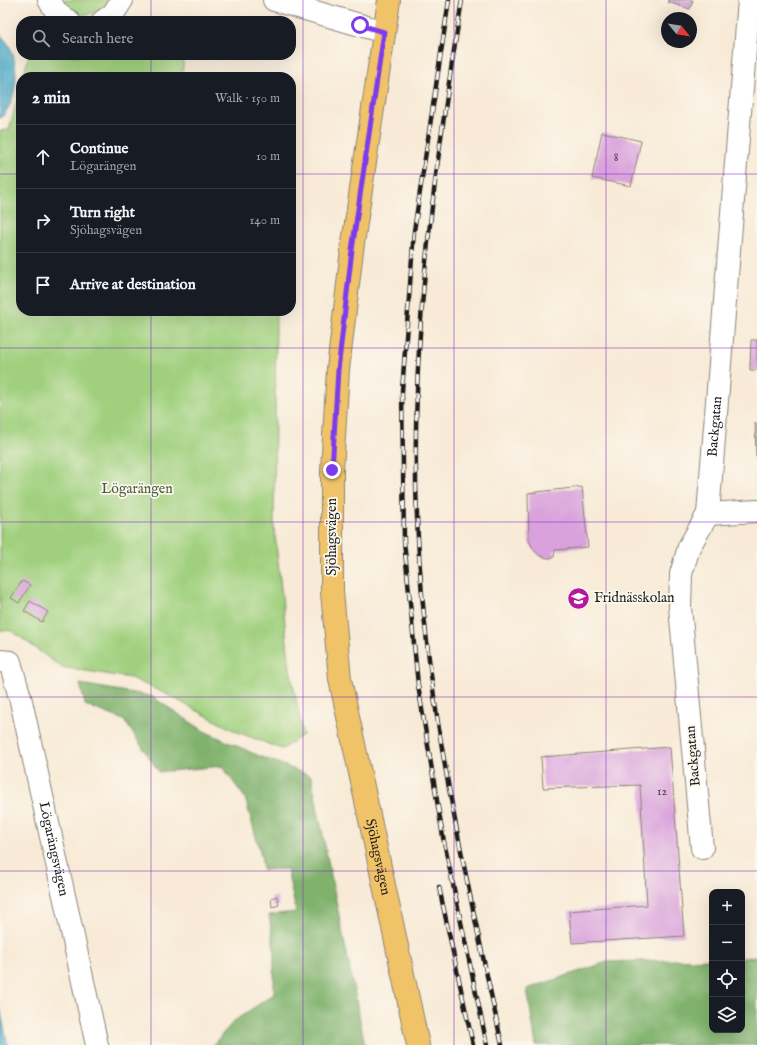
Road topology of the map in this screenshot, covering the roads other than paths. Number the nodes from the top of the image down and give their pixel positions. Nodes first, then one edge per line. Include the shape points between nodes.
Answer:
1 (49, 0) edge
2 (122, 0) edge
3 (274, 0) edge
4 (388, 0) edge
5 (749, 0) edge
6 (61, 16) edge
7 (110, 16) edge
8 (384, 32) junction
9 (757, 511) edge
10 (708, 514) junction
11 (0, 661) edge
12 (702, 848) dead end
13 (97, 1045) edge
14 (418, 1045) edge

1 - 6 street via 53,9
2 - 7 street
3 - 8 street
4 - 8 main road, Sjöhagsvägen
5 - 10 street, Backgatan
8 - 14 main road, Sjöhagsvägen via 352,250 338,370 332,470 332,592 340,679
9 - 10 street
10 - 12 street, Backgatan via 689,547 681,574 680,607
11 - 13 street, Lögarängsvägen via 10,662 21,701

